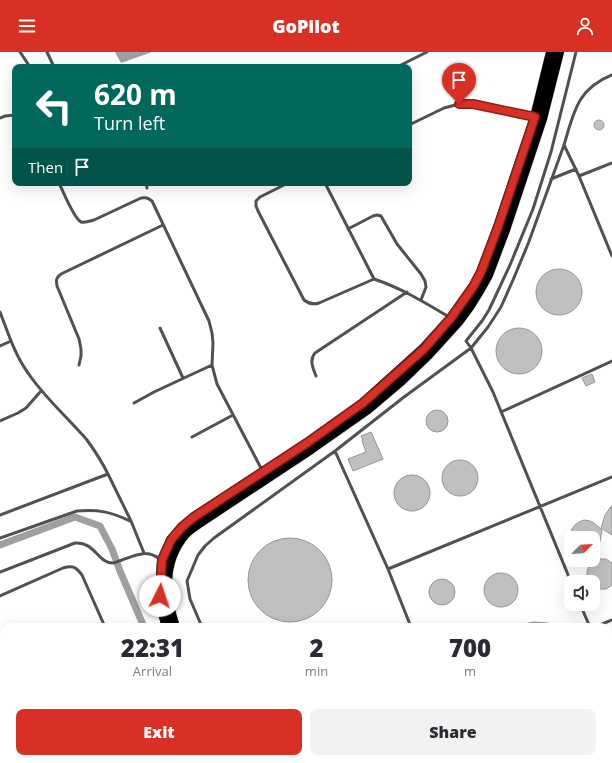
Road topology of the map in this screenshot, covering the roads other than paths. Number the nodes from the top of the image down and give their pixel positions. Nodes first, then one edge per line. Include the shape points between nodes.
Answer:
1 (20, 52) edge
2 (47, 52) edge
3 (427, 52) edge
4 (551, 52) edge
5 (559, 52) edge
6 (576, 52) edge
7 (28, 64) edge
8 (53, 64) edge
9 (403, 64) edge
10 (612, 75) edge
11 (12, 116) edge
12 (535, 117) junction
13 (0, 118) edge
14 (412, 123) edge
15 (564, 145) junction
16 (612, 163) edge
17 (576, 169) junction
18 (579, 176) junction
19 (551, 179) junction
20 (60, 186) edge
21 (282, 186) edge
22 (326, 186) edge
23 (163, 225) junction
24 (348, 229) junction
25 (611, 251) edge
26 (612, 256) edge
27 (374, 279) junction
28 (407, 292) junction
29 (421, 300) junction
30 (0, 312) edge
31 (451, 318) junction
32 (160, 328) dead end
33 (11, 341) junction
34 (0, 346) edge
35 (471, 348) junction
36 (612, 361) edge
37 (79, 365) dead end
38 (212, 365) junction
39 (316, 376) dead end
40 (182, 378) junction
41 (41, 391) junction
42 (134, 403) dead end
43 (501, 412) junction
44 (233, 414) junction
45 (0, 421) edge
46 (192, 437) dead end
47 (335, 451) junction
48 (263, 472) junction
49 (108, 474) junction
50 (612, 476) edge
51 (540, 506) junction
52 (0, 515) edge
53 (131, 521) junction
54 (0, 538) edge
55 (144, 553) junction
56 (165, 563) junction
57 (388, 569) junction
58 (0, 572) edge
59 (568, 575) edge
60 (0, 596) edge
61 (583, 611) edge
62 (102, 623) edge
63 (166, 623) edge
64 (174, 623) edge
65 (200, 623) edge
66 (409, 623) edge
67 (588, 623) edge

1 - 7 lane
2 - 8 lane
3 - 9 lane
4 - 12 main road
5 - 56 main road via 542,119 505,230 488,275 458,322 401,381 368,409 187,532
6 - 35 lane via 551,152 533,209 489,310 466,341
10 - 15 lane via 593,85 582,96
11 - 13 lane
12 - 14 lane via 473,104 459,104
12 - 31 main road via 481,272
15 - 17 lane
15 - 19 lane
16 - 18 lane
17 - 18 lane
17 - 19 lane
18 - 25 lane
19 - 35 lane via 528,244 501,307
20 - 23 lane via 78,220 82,222 94,220 145,197 152,201
21 - 27 lane via 260,197 256,201 256,206 304,300 308,304 319,303
22 - 24 lane
23 - 37 lane via 61,274 56,280 79,339
23 - 38 lane via 209,320 213,338
24 - 27 lane
24 - 29 lane via 373,216 381,216 397,244 425,280 426,287
25 - 26 lane
27 - 28 lane
28 - 29 lane
28 - 39 lane via 315,353 312,364
29 - 31 lane
30 - 33 lane
31 - 48 main road via 424,349 363,403
32 - 40 lane
33 - 34 lane
33 - 41 lane via 19,359
35 - 43 lane
35 - 47 lane
36 - 43 lane
38 - 40 lane
38 - 44 lane via 217,384
40 - 42 lane
41 - 45 lane via 26,408
41 - 49 lane via 87,441
43 - 51 lane
44 - 46 lane
44 - 48 lane
47 - 57 lane
47 - 65 lane via 205,546 187,580 190,599
48 - 56 main road via 182,527 171,540
49 - 52 lane
49 - 53 lane
50 - 51 lane
51 - 57 lane
51 - 59 lane
53 - 54 lane via 103,511 77,511
53 - 55 lane
55 - 56 lane via 156,556
55 - 58 lane via 112,563 106,562 87,544 81,542
56 - 63 main road via 160,596
56 - 64 main road via 167,596
57 - 66 lane
60 - 62 lane via 70,566 82,575
61 - 67 lane

